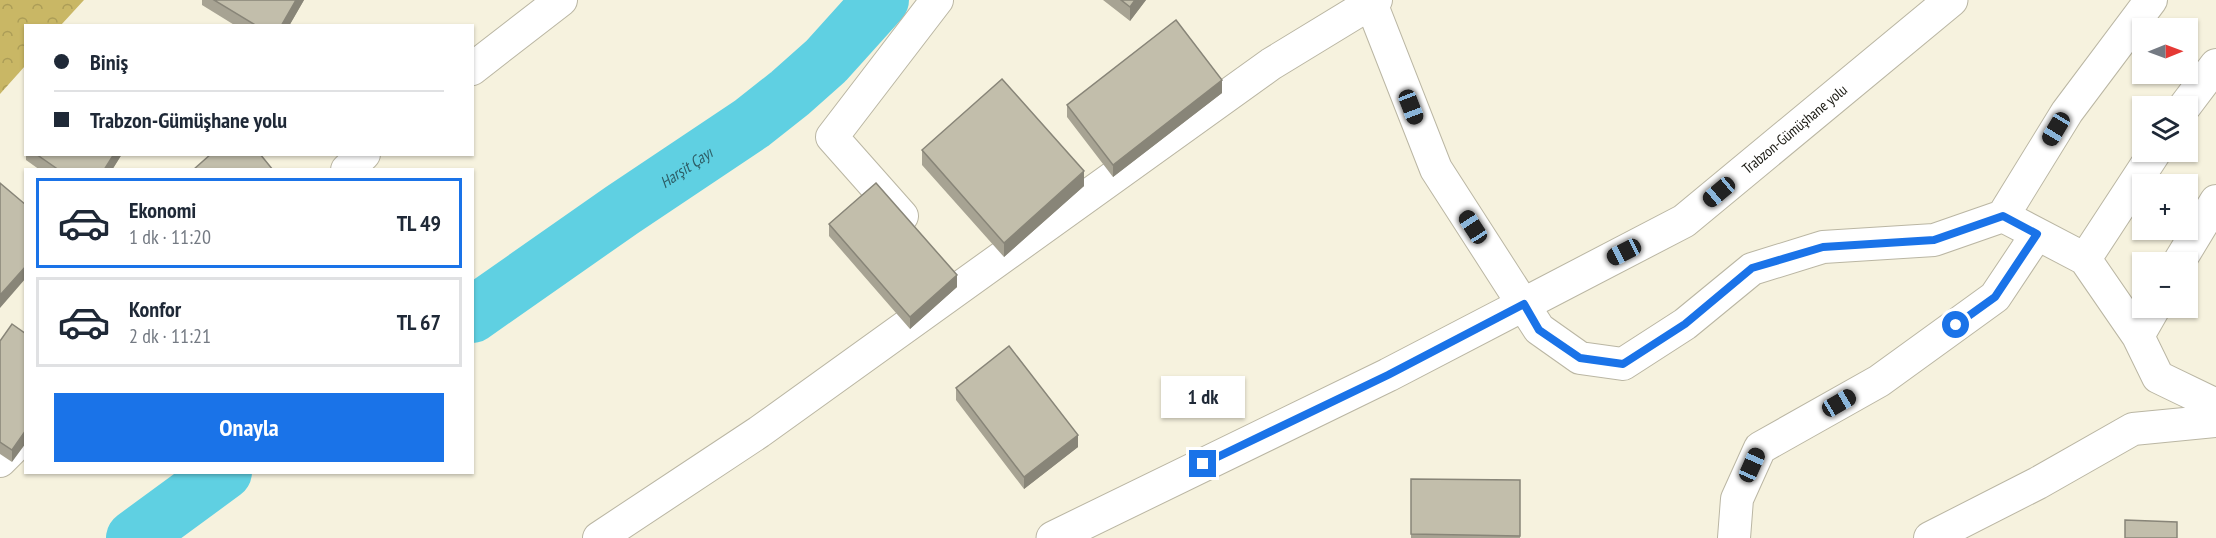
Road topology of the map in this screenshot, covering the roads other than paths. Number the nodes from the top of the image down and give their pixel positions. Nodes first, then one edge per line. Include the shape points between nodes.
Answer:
1 (561, 0) edge
2 (937, 0) edge
3 (1951, 0) edge
4 (2151, 0) edge
5 (1373, 2) edge
6 (2216, 65) edge
7 (474, 67) edge
8 (2193, 96) edge
9 (362, 156) edge
10 (2148, 162) edge
11 (349, 168) edge
12 (2216, 201) edge
13 (2003, 216) junction
14 (917, 233) edge
15 (2037, 234) junction
16 (2185, 252) edge
17 (2085, 259) junction
18 (1524, 304) junction
19 (2148, 318) edge
20 (2138, 336) junction
21 (2216, 405) edge
22 (2216, 421) edge
23 (24, 437) edge
24 (0, 461) edge
25 (599, 538) edge
26 (1053, 538) edge
27 (1734, 538) edge
28 (1930, 538) edge

1 - 7 street
2 - 14 street via 832,136
3 - 18 main road, Trabzon-Gümüşhane yolu via 1684,221
4 - 13 street via 2067,112
5 - 18 street via 1436,169
5 - 25 street via 1271,64 955,277 759,432
6 - 8 street
9 - 11 street
10 - 17 street
12 - 16 street
13 - 15 street
13 - 18 street via 1934,240 1823,247 1752,268 1685,324 1623,364 1580,358 1539,330
15 - 17 street
15 - 27 street via 1995,297 1878,381 1760,448 1737,499
17 - 20 street
18 - 26 main road, Trabzon-Gümüşhane yolu via 1388,375
19 - 20 street
20 - 21 street via 2158,377
22 - 28 street via 2133,429
23 - 24 street

